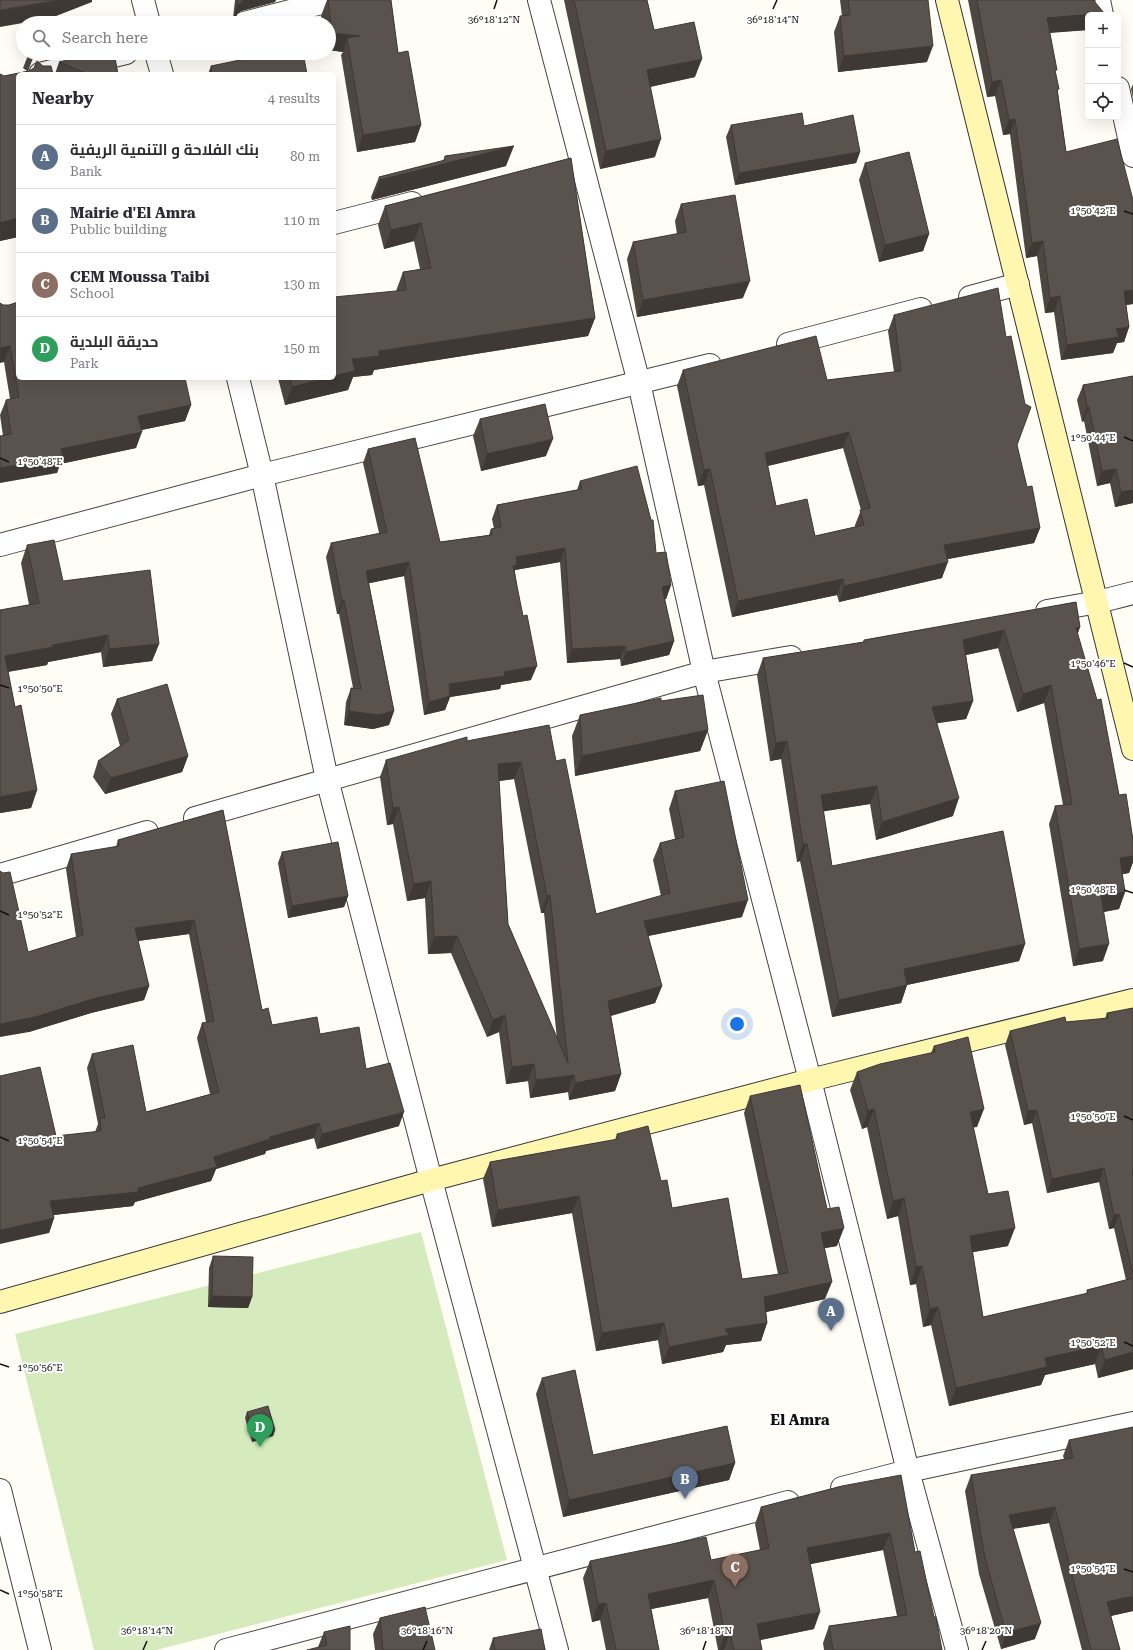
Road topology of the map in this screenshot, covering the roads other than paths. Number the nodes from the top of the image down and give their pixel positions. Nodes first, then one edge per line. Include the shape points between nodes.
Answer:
1 (143, 0) edge
2 (333, 0) edge
3 (539, 0) edge
4 (947, 0) edge
5 (1099, 0) edge
6 (1101, 12) edge
7 (147, 16) edge
8 (271, 16) edge
9 (97, 60) edge
10 (158, 60) edge
11 (48, 72) edge
12 (161, 72) edge
13 (1121, 102) edge
14 (1133, 156) edge
15 (434, 197) edge
16 (336, 222) edge
17 (1018, 284) junction
18 (770, 349) edge
19 (732, 359) edge
20 (238, 380) edge
21 (639, 383) junction
22 (262, 475) junction
23 (0, 545) edge
24 (1133, 593) edge
25 (1098, 602) junction
26 (1027, 615) edge
27 (814, 652) edge
28 (704, 672) junction
29 (1133, 749) edge
30 (327, 779) junction
31 (0, 876) edge
32 (1133, 1000) edge
33 (810, 1080) junction
34 (431, 1180) junction
35 (0, 1302) edge
36 (1133, 1423) edge
37 (908, 1471) junction
38 (0, 1490) edge
39 (535, 1569) junction
40 (40, 1650) edge
41 (226, 1650) edge
42 (557, 1650) edge
43 (957, 1650) edge

1 - 7 street
2 - 8 street
3 - 21 street via 573,162
4 - 17 main road
5 - 6 street
9 - 11 street
10 - 12 street
13 - 14 street
15 - 16 street
17 - 18 street
17 - 25 main road
19 - 21 street
20 - 22 street
21 - 22 street
21 - 28 street
22 - 23 street
22 - 30 street
24 - 25 street
25 - 26 street
25 - 29 main road
27 - 28 street
28 - 30 street
28 - 33 street
30 - 31 street
30 - 34 street
32 - 33 main road
33 - 34 main road
33 - 37 street
34 - 35 main road
34 - 39 street
36 - 37 street
37 - 39 street
37 - 43 street
38 - 40 street
39 - 41 street
39 - 42 street

